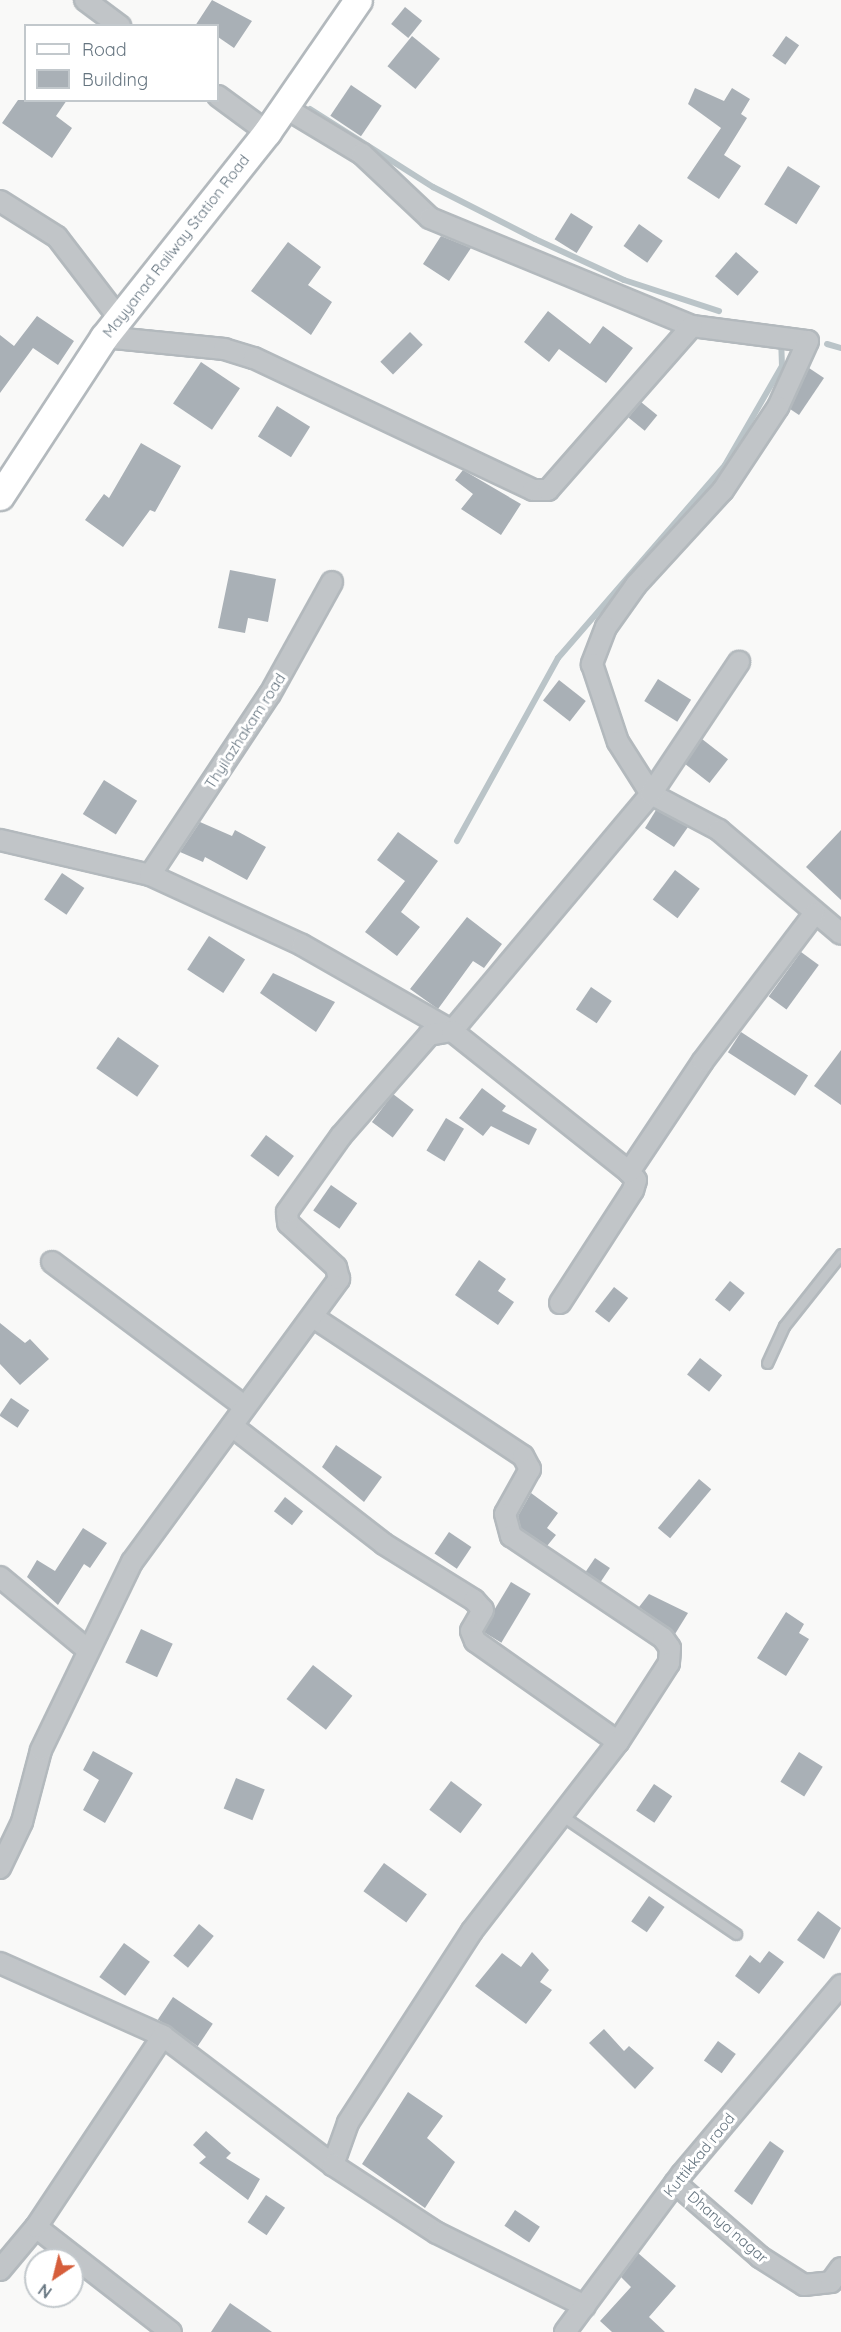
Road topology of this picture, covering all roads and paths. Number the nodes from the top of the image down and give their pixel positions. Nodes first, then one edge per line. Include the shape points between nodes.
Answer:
1 (85, 0) edge
2 (357, 0) edge
3 (117, 24) edge
4 (219, 97) edge
5 (284, 107) junction
6 (267, 132) junction
7 (0, 201) edge
8 (692, 326) junction
9 (112, 327) junction
10 (0, 496) edge
11 (332, 582) dead end
12 (739, 662) dead end
13 (651, 794) junction
14 (0, 840) edge
15 (150, 875) junction
16 (814, 914) junction
17 (838, 927) edge
18 (452, 1031) junction
19 (629, 1172) junction
20 (841, 1254) edge
21 (52, 1262) dead end
22 (560, 1303) dead end
23 (313, 1317) junction
24 (767, 1364) dead end
25 (244, 1406) junction
26 (232, 1426) junction
27 (0, 1577) edge
28 (88, 1650) junction
29 (618, 1742) junction
30 (564, 1817) junction
31 (0, 1868) edge
32 (736, 1934) dead end
33 (0, 1963) edge
34 (841, 1985) edge
35 (163, 2036) junction
36 (333, 2165) junction
37 (675, 2183) junction
38 (36, 2227) junction
39 (2, 2264) edge
40 (840, 2271) edge
41 (585, 2306) junction
42 (171, 2332) edge
43 (565, 2332) edge

1 - 3 street
2 - 5 main road, Mayyanad Railway Station Road
4 - 6 street
5 - 6 main road, Mayyanad Railway Station Road
5 - 8 street via 362,154 430,218
6 - 9 main road, Mayyanad Railway Station Road
7 - 9 street via 57,237
8 - 9 street via 548,490 533,490 254,358
8 - 13 street via 808,341 778,407 723,490 636,585 606,627 592,664 618,742
9 - 10 main road, Mayyanad Railway Station Road
11 - 15 street, Thyilazhakam road via 270,694
12 - 13 street
13 - 16 street via 719,830
13 - 18 street
14 - 15 street
15 - 18 street via 302,945
16 - 17 street
16 - 19 street via 703,1061
18 - 19 street
18 - 23 street via 429,1035 290,1200 288,1223 336,1267 339,1280
19 - 22 street via 636,1180 633,1190
20 - 24 lane via 784,1326
21 - 25 street
23 - 25 street
23 - 29 street via 524,1456 530,1469 505,1514 511,1536 663,1638 670,1648 669,1663
25 - 26 street
26 - 28 street via 132,1562
26 - 29 street via 384,1544 474,1600 483,1610 471,1631 475,1641
27 - 28 street
28 - 31 street via 41,1750 22,1822
29 - 30 street
30 - 32 lane
30 - 36 street via 459,1951 348,2123
33 - 35 street
34 - 37 street, Kuttikkad raod
35 - 36 street
35 - 38 street
36 - 41 street via 437,2234
37 - 40 street, Dhanya nagar via 760,2257 804,2285 831,2282
37 - 41 street, Kuttikkad raod
38 - 39 street
38 - 42 street
41 - 43 street, Kuttikkad raod

